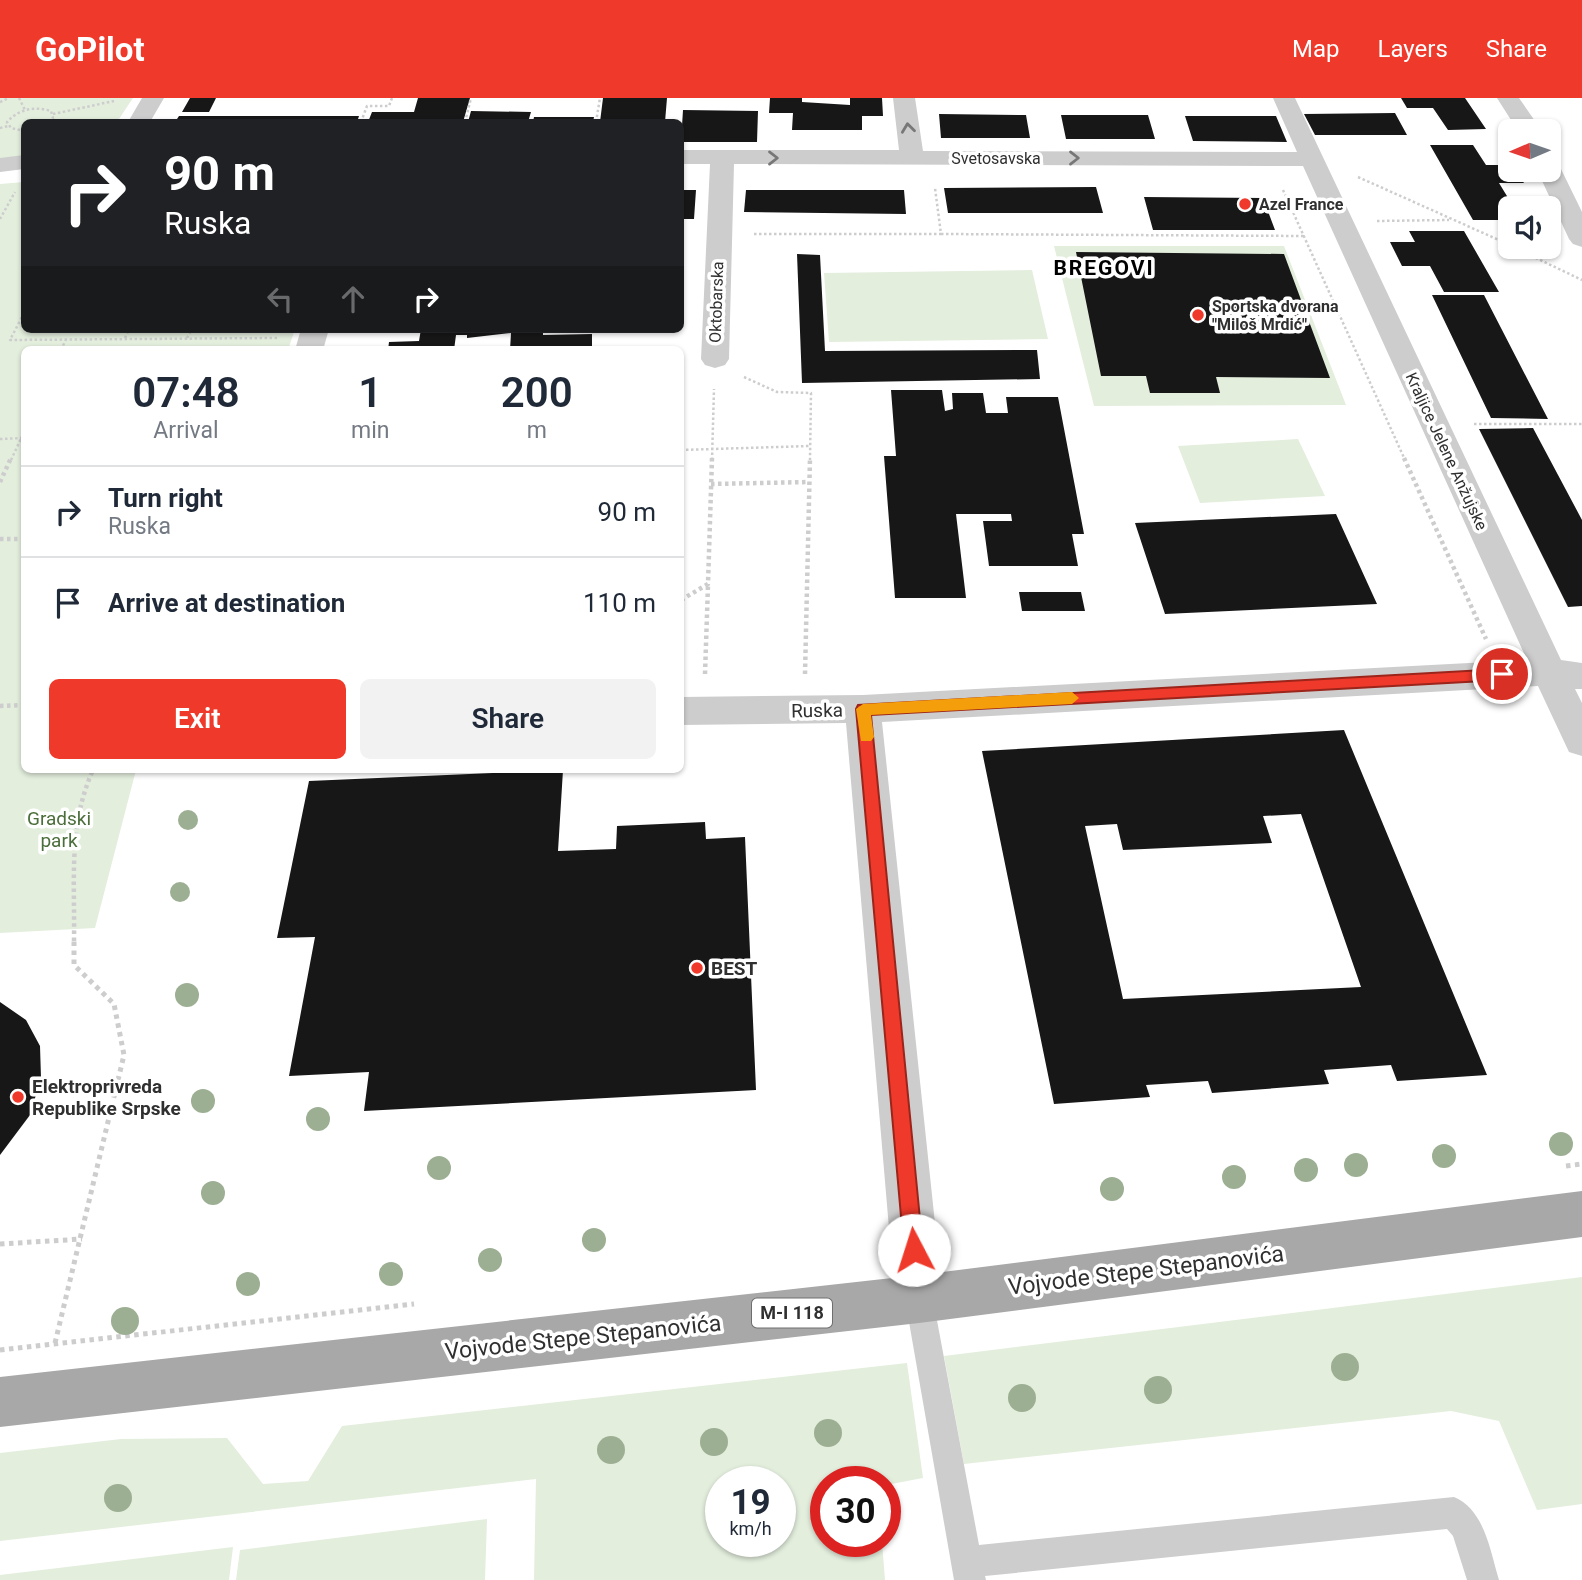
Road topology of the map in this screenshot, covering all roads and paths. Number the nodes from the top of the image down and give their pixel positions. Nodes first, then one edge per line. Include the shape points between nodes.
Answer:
1 (9, 98) edge
2 (19, 98) edge
3 (94, 98) edge
4 (153, 98) edge
5 (392, 98) edge
6 (471, 98) edge
7 (600, 98) edge
8 (904, 98) edge
9 (1284, 98) edge
10 (1508, 98) edge
11 (120, 100) dead end
12 (0, 102) edge
13 (104, 103) junction
14 (25, 110) junction
15 (53, 114) junction
16 (50, 119) edge
17 (141, 119) edge
18 (362, 119) edge
19 (466, 119) edge
20 (596, 119) edge
21 (1522, 119) edge
22 (8, 126) junction
23 (0, 128) edge
24 (21, 129) edge
25 (684, 157) edge
26 (722, 158) junction
27 (921, 158) junction
28 (1312, 159) junction
29 (21, 162) edge
30 (0, 164) edge
31 (1555, 182) edge
32 (1283, 190) dead end
33 (15, 191) dead end
34 (0, 219) edge
35 (1452, 220) junction
36 (1341, 222) junction
37 (941, 233) junction
38 (718, 234) junction
39 (1304, 236) junction
40 (1582, 239) edge
41 (1498, 240) edge
42 (1539, 259) edge
43 (1582, 280) edge
44 (21, 319) edge
45 (127, 333) edge
46 (190, 333) edge
47 (253, 333) edge
48 (125, 338) junction
49 (187, 338) junction
50 (251, 338) junction
51 (66, 339) junction
52 (312, 339) edge
53 (63, 346) edge
54 (715, 359) junction
55 (1582, 424) edge
56 (1435, 425) junction
57 (0, 439) edge
58 (21, 439) edge
59 (21, 443) edge
60 (809, 446) junction
61 (712, 448) junction
62 (684, 450) edge
63 (0, 482) edge
64 (809, 482) junction
65 (711, 484) junction
66 (21, 538) edge
67 (0, 539) edge
68 (708, 584) junction
69 (684, 598) edge
70 (1488, 642) dead end
71 (1566, 674) edge
72 (21, 705) edge
73 (0, 706) edge
74 (863, 709) junction
75 (804, 710) junction
76 (692, 711) edge
77 (1582, 742) edge
78 (92, 773) edge
79 (1582, 1164) edge
80 (1555, 1168) dead end
81 (1582, 1214) edge
82 (82, 1239) junction
83 (0, 1244) edge
84 (919, 1299) junction
85 (429, 1303) dead end
86 (55, 1343) junction
87 (0, 1350) edge
88 (0, 1402) edge
89 (969, 1571) edge
90 (1483, 1580) edge

1 - 12 path
2 - 14 path
3 - 13 path
4 - 17 street
5 - 18 path via 389,106 367,106
6 - 19 path
7 - 20 path
27 -> 8 street
9 - 28 street, Kraljice Jelene Anžujske
10 - 21 street
11 - 13 path
13 - 15 path
14 - 15 path via 40,108
14 - 22 path via 9,119
15 - 16 path
22 - 23 path
22 - 24 path
25 - 26 street, Svetosavska
26 -> 27 street, Svetosavska
26 - 38 street, Oktobarska
27 -> 28 street, Svetosavska
27 - 37 path
28 - 35 path
28 - 36 street, Kraljice Jelene Anžujske
29 - 30 street
31 - 40 street
32 - 39 path
33 - 34 path
35 - 36 path
35 - 41 path
36 - 56 street, Kraljice Jelene Anžujske
37 - 38 path
37 - 39 path
38 - 54 street, Oktobarska
39 - 70 path
42 - 43 path
44 - 51 path via 10,340
45 - 48 path
46 - 49 path
47 - 50 path
48 - 49 path
48 - 51 path
49 - 50 path
50 - 52 path
51 - 53 path
54 - 60 path via 776,392 811,393
54 - 61 path, Oktobarska
55 - 56 path
56 - 71 street, Kraljice Jelene Anžujske
57 - 58 path
59 - 63 path
60 - 61 path
60 - 64 path
61 - 62 path
61 - 65 path, Oktobarska
64 - 65 path
64 - 75 path
65 - 68 path, Oktobarska
66 - 67 path
68 - 69 path
68 - 76 path, Oktobarska
71 - 74 street, Ruska
71 - 77 street, Kraljice Jelene Anžujske
72 - 73 path
74 - 75 street, Ruska
74 - 84 street
75 - 76 street, Ruska
78 - 82 path via 76,821 74,965 114,1004 124,1055
79 - 80 path
81 - 84 main road, Vojvode Stepe Stepanovića / M-I 118
82 - 83 path
82 - 86 path
84 - 88 main road, Vojvode Stepe Stepanovića / M-I 118
84 - 89 lane
85 - 86 path
86 - 87 path
89 - 90 lane via 1454,1513 1466,1527

